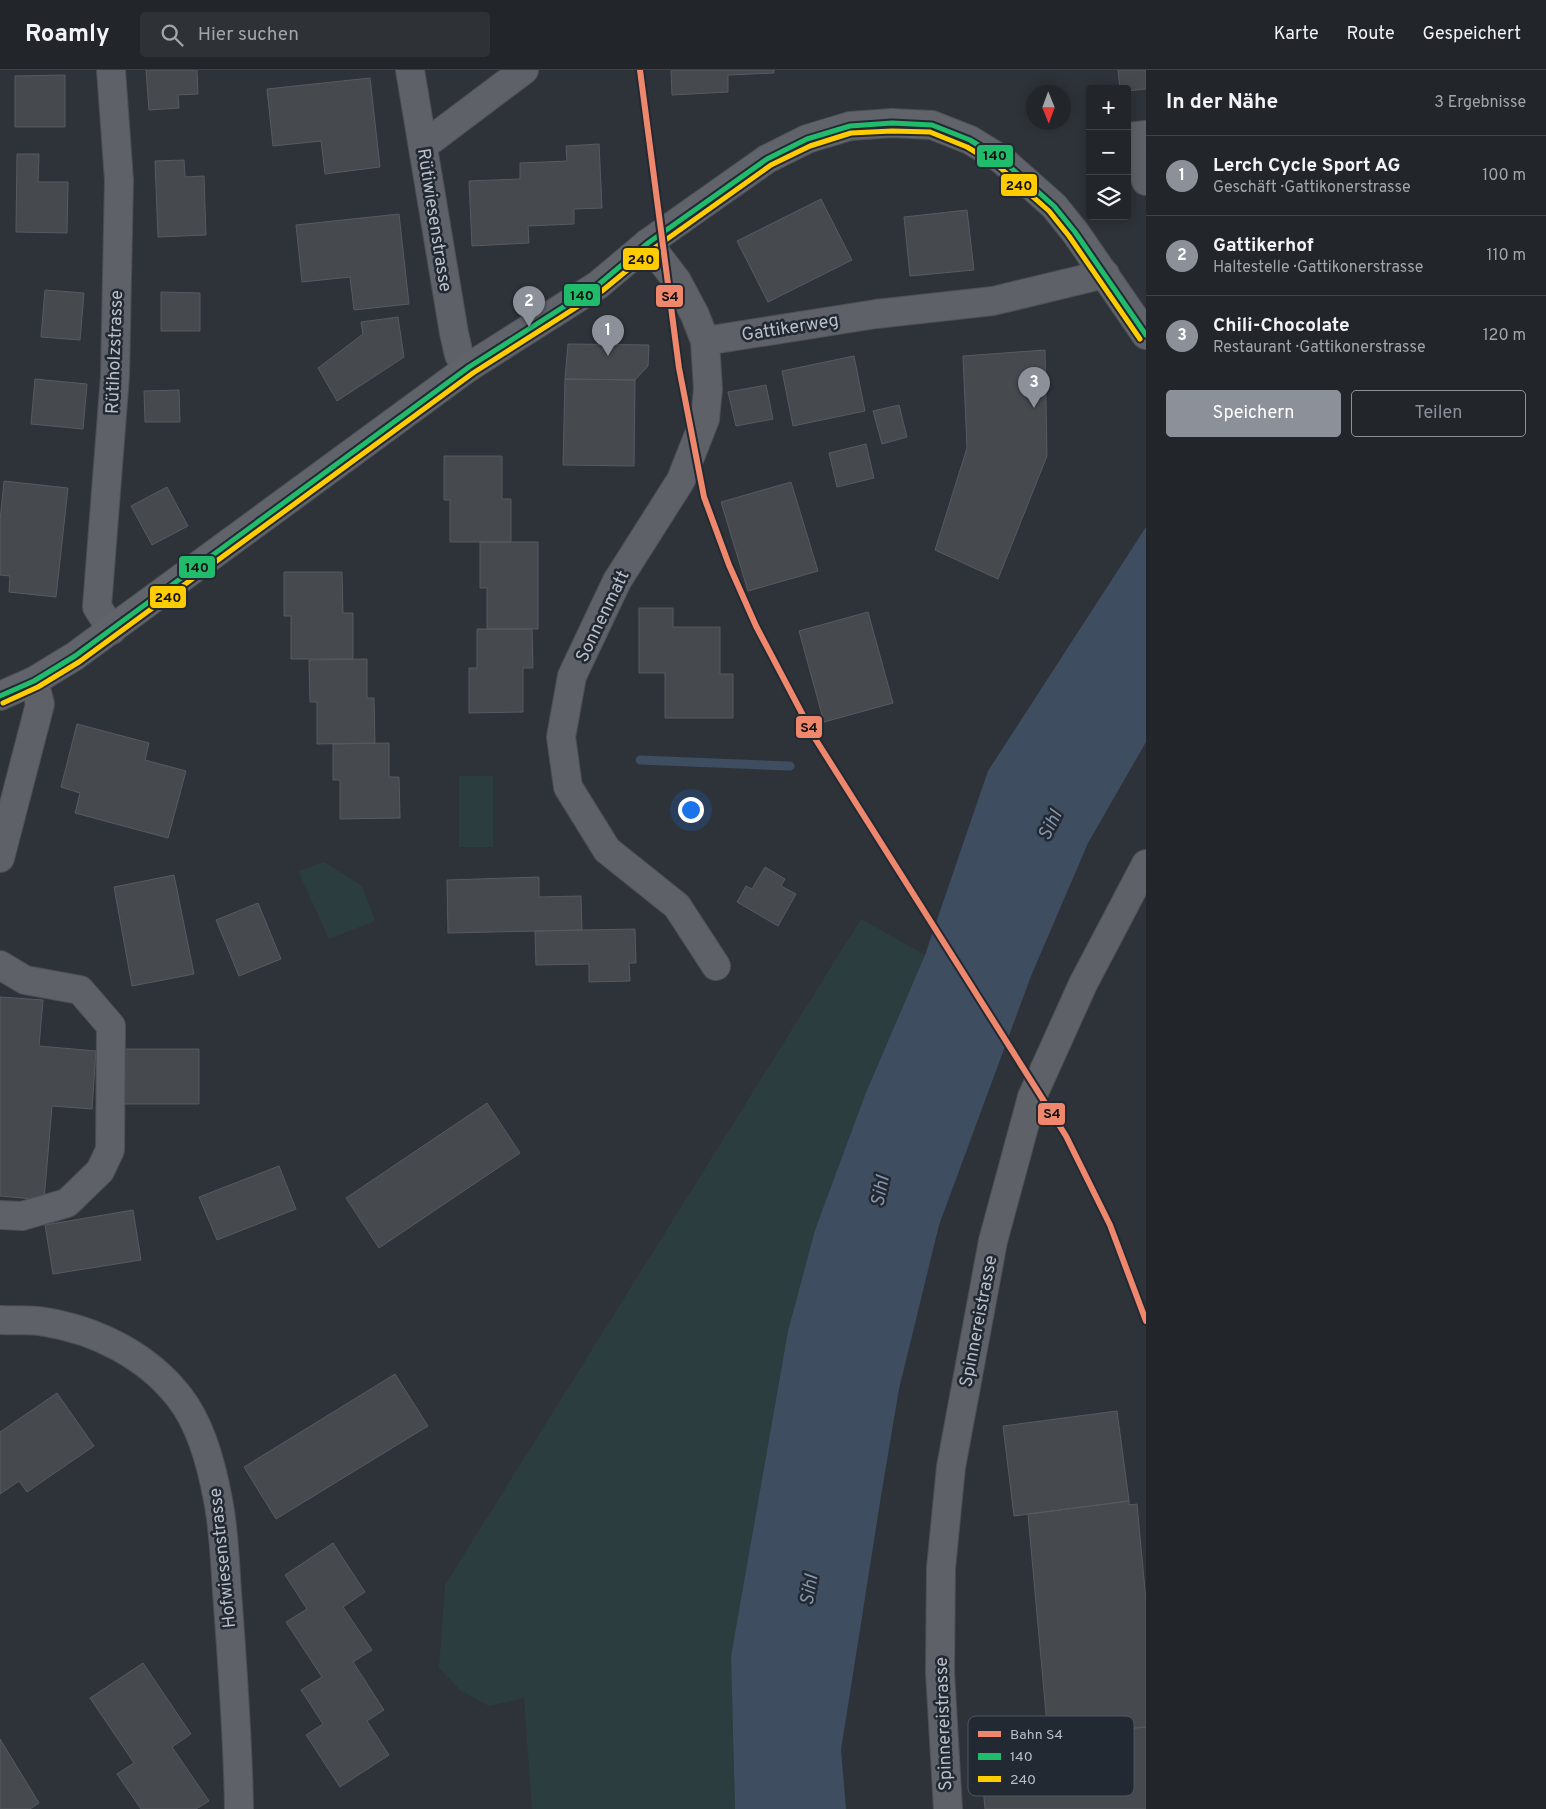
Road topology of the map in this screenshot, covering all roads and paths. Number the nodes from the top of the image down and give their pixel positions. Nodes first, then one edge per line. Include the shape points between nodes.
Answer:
1 (111, 70) edge
2 (410, 70) edge
3 (524, 70) edge
4 (1146, 135) edge
5 (423, 146) junction
6 (1146, 181) edge
7 (648, 243) junction
8 (1105, 274) junction
9 (1146, 335) edge
10 (705, 341) junction
11 (469, 367) junction
12 (112, 630) junction
13 (34, 681) junction
14 (0, 696) edge
15 (0, 858) edge
16 (1146, 864) edge
17 (0, 965) edge
18 (716, 966) dead end
19 (0, 1215) edge
20 (0, 1320) edge
21 (239, 1809) edge
22 (948, 1809) edge

1 - 12 street, Rütiholzstrasse via 120,180 115,376 96,607
2 - 5 street, Rütiwiesenstrasse
3 - 5 street
4 - 6 street via 1128,137
5 - 11 street, Rütiwiesenstrasse via 454,332 459,354
7 - 8 main road via 767,159 807,139 850,126 932,125 970,140 1001,159 1054,206
7 - 10 street, Sonnenmatt via 677,282
7 - 11 main road via 598,285
8 - 9 main road
8 - 10 street, Gattikerweg via 992,300 876,314
10 - 18 street, Sonnenmatt via 708,389 705,420 681,480 617,581 572,676 561,737 568,787 607,850 677,906
11 - 12 main road
12 - 13 main road
13 - 14 main road
13 - 15 street via 40,704
16 - 22 street, Spinnereistrasse via 1083,984 1032,1097 993,1241 951,1467 941,1568 940,1672
17 - 19 street via 24,980 80,990 111,1026 110,1150 100,1171 67,1203 22,1216
20 - 21 street, Hofwiesenstrasse via 44,1322 94,1334 127,1351 163,1379 181,1398 195,1423 217,1494 223,1543

